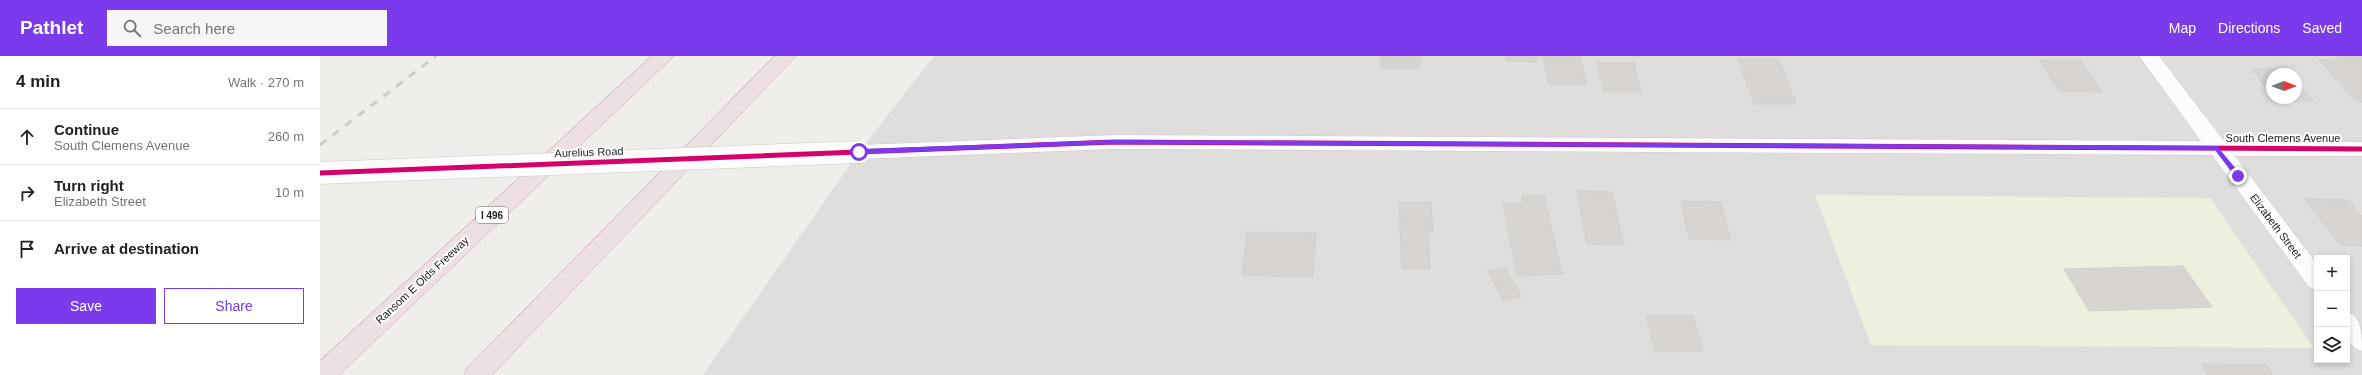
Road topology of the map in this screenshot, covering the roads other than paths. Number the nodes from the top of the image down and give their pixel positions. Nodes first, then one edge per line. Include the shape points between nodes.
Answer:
1 (664, 56) edge
2 (786, 56) edge
3 (2149, 56) edge
4 (2217, 148) junction
5 (2362, 149) edge
6 (859, 152) joint
7 (320, 173) edge
8 (2314, 277) edge
9 (2350, 325) edge
10 (2362, 341) edge
11 (322, 375) edge
12 (476, 375) edge

1 - 11 highway, Ransom E Olds Freeway / I 496
2 - 12 highway
3 - 4 street, Elizabeth Street
4 - 5 street, South Clemens Avenue
4 - 6 street, South Clemens Avenue via 1114,142
4 - 8 street, Elizabeth Street
6 - 7 street, Aurelius Road, bridge
9 - 10 street

